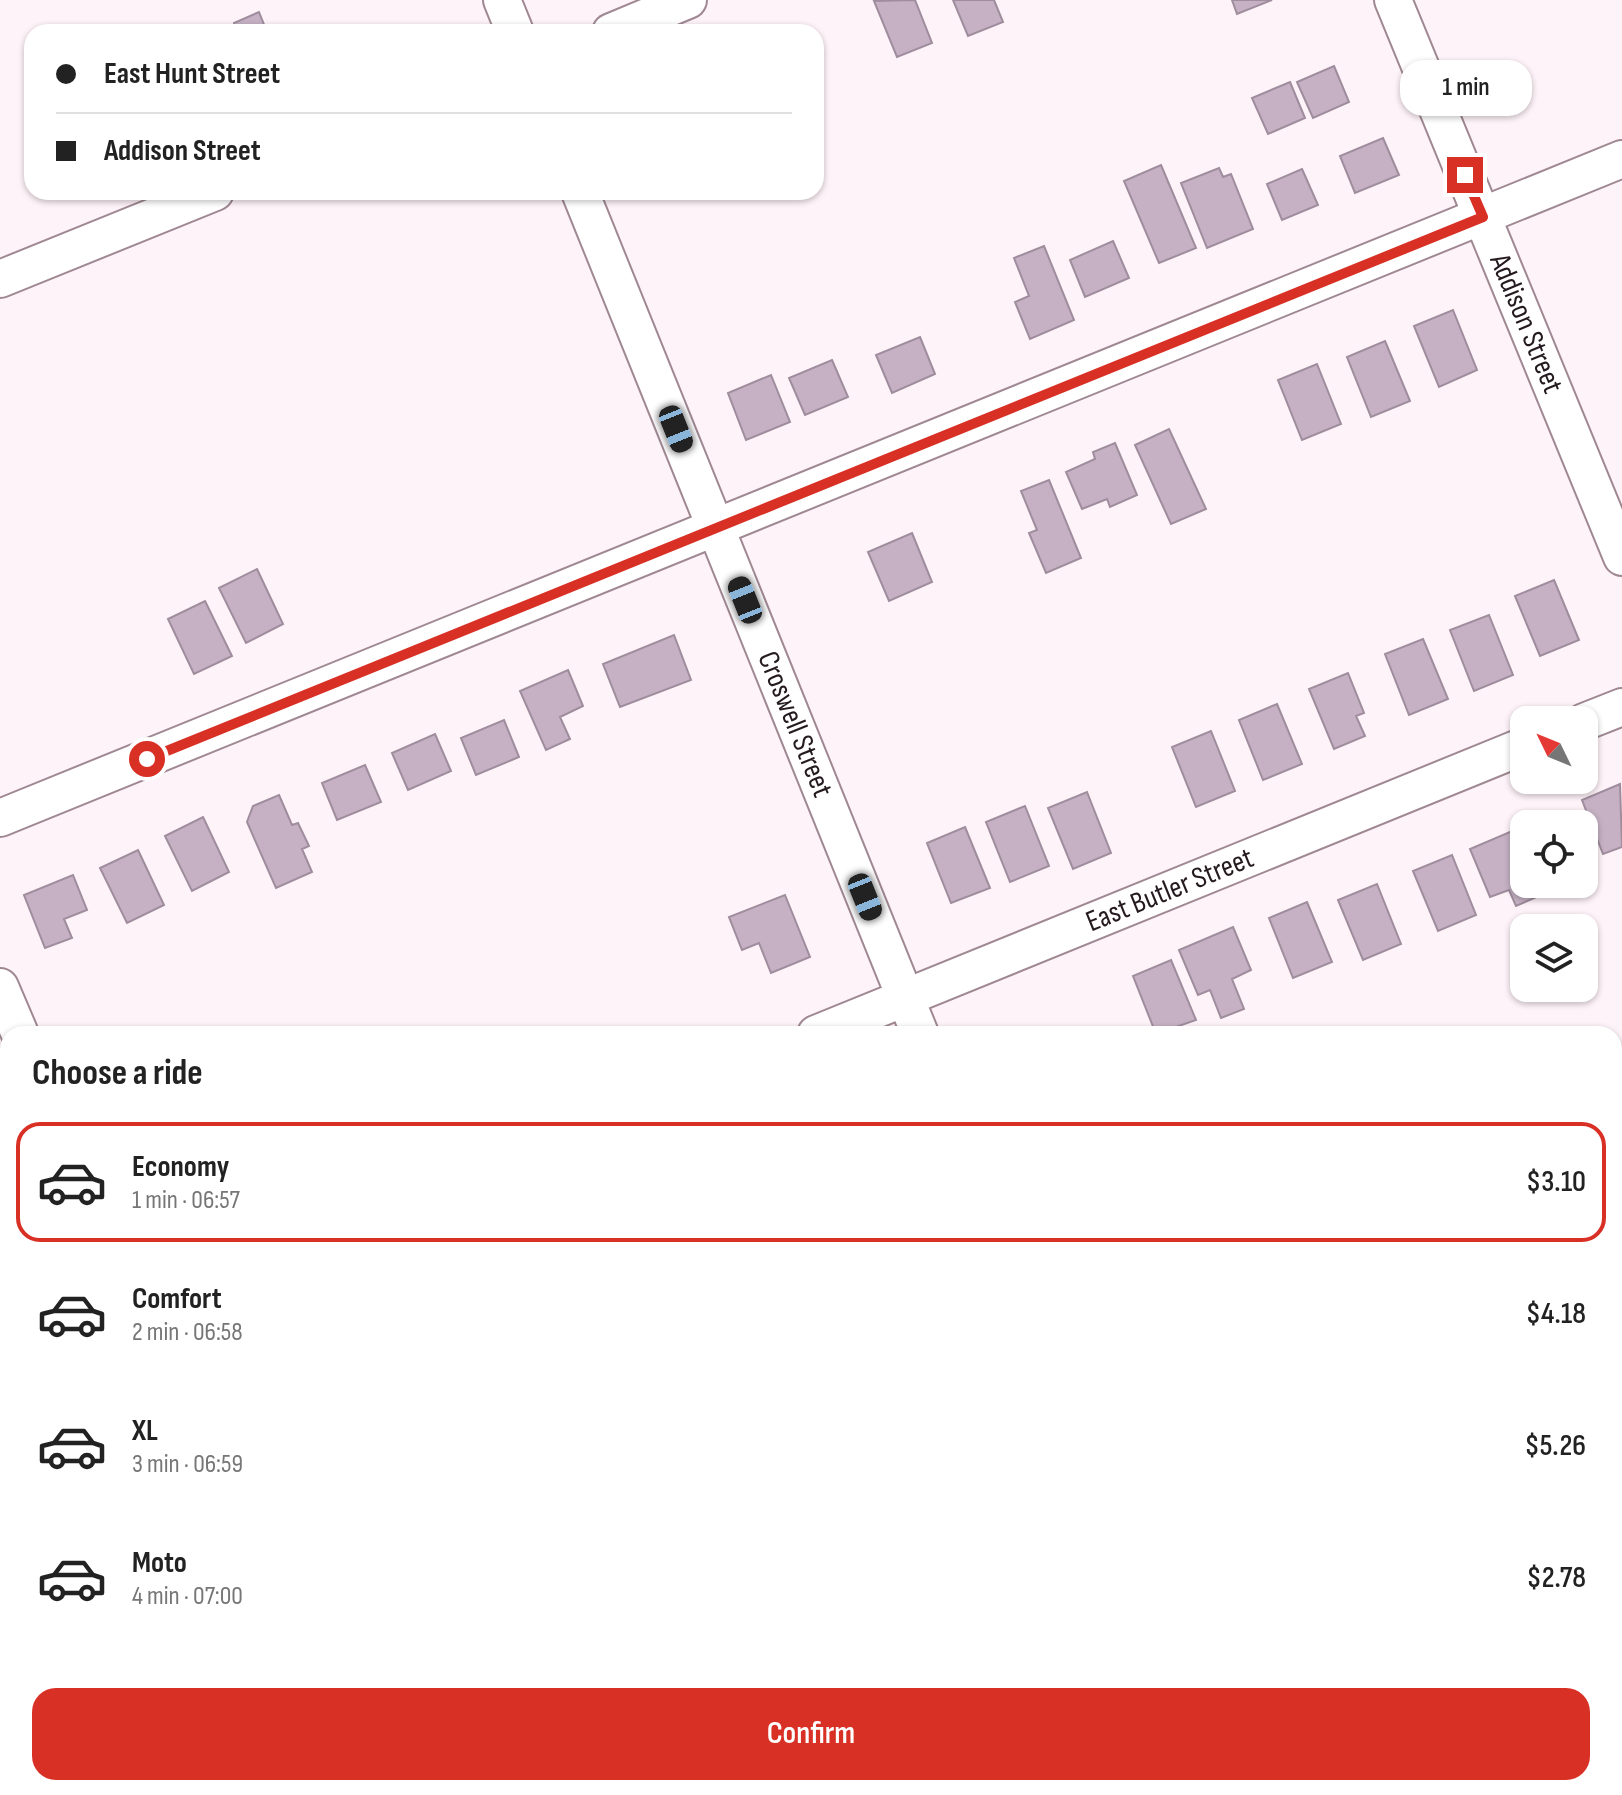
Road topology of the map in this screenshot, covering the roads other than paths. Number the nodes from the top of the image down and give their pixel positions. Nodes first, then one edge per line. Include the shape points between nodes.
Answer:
1 (502, 0) edge
2 (688, 0) edge
3 (1393, 0) edge
4 (512, 24) edge
5 (630, 24) edge
6 (1622, 159) edge
7 (195, 200) edge
8 (583, 200) edge
9 (1483, 217) junction
10 (0, 279) edge
11 (717, 529) junction
12 (1622, 557) edge
13 (1622, 707) edge
14 (1598, 716) edge
15 (1510, 752) edge
16 (0, 818) edge
17 (0, 987) edge
18 (907, 997) junction
19 (17, 1026) edge
20 (836, 1026) edge
21 (917, 1026) edge

1 - 4 street
2 - 5 street
3 - 9 street, Addison Street
6 - 9 street
7 - 10 street
8 - 11 street, Croswell Street
9 - 11 street
9 - 12 street, Addison Street
11 - 16 street
11 - 18 street, Croswell Street
13 - 14 street
15 - 18 street, East Butler Street
17 - 19 street
18 - 20 street, East Butler Street
18 - 21 street, Croswell Street

